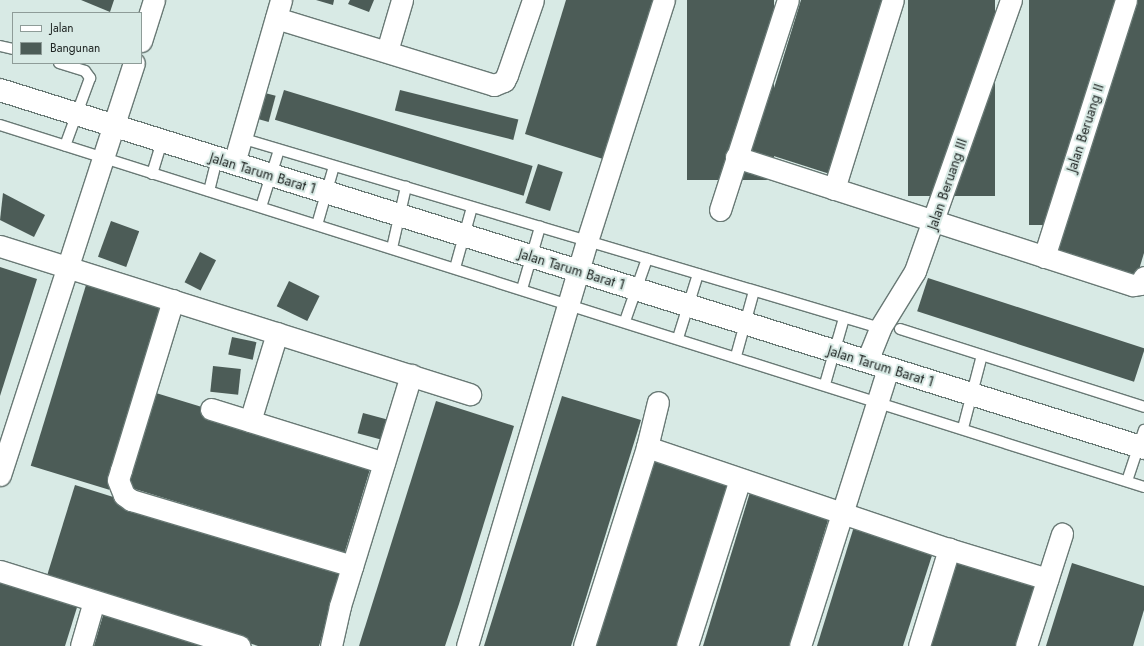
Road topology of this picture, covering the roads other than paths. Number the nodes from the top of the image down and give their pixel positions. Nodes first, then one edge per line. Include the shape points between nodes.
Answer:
1 (154, 0) edge
2 (402, 0) edge
3 (533, 0) edge
4 (664, 0) edge
5 (788, 0) edge
6 (893, 0) edge
7 (1011, 0) edge
8 (1126, 0) edge
9 (278, 9) edge
10 (142, 38) edge
11 (0, 46) edge
12 (12, 49) edge
13 (387, 51) junction
14 (62, 64) edge
15 (134, 64) edge
16 (0, 90) edge
17 (77, 115) junction
18 (0, 125) edge
19 (114, 126) junction
20 (241, 138) junction
21 (162, 141) junction
22 (65, 146) junction
23 (279, 150) junction
24 (736, 157) junction
25 (103, 158) junction
26 (226, 161) junction
27 (334, 166) junction
28 (152, 174) junction
29 (271, 175) junction
30 (406, 187) junction
31 (834, 190) junction
32 (209, 191) junction
33 (327, 193) junction
34 (261, 207) junction
35 (472, 207) junction
36 (720, 210) dead end
37 (401, 216) junction
38 (935, 222) junction
39 (317, 225) junction
40 (540, 227) junction
41 (464, 236) junction
42 (587, 241) junction
43 (0, 246) edge
44 (392, 248) junction
45 (531, 256) junction
46 (1044, 257) junction
47 (647, 259) junction
48 (68, 267) junction
49 (455, 268) junction
50 (578, 271) junction
51 (698, 274) junction
52 (1144, 277) edge
53 (522, 289) junction
54 (637, 289) junction
55 (754, 291) junction
56 (173, 300) junction
57 (568, 303) junction
58 (688, 306) junction
59 (844, 318) junction
60 (625, 321) junction
61 (745, 323) junction
62 (890, 329) junction
63 (277, 333) junction
64 (678, 338) junction
65 (834, 351) junction
66 (982, 355) junction
67 (736, 356) junction
68 (867, 361) junction
69 (888, 368) junction
70 (411, 375) junction
71 (825, 384) junction
72 (470, 394) dead end
73 (972, 394) junction
74 (878, 400) junction
75 (658, 402) dead end
76 (1144, 407) edge
77 (211, 409) dead end
78 (250, 422) junction
79 (963, 428) junction
80 (1142, 441) edge
81 (647, 447) junction
82 (384, 464) junction
83 (0, 476) edge
84 (740, 479) junction
85 (1127, 481) junction
86 (1144, 487) edge
87 (842, 512) junction
88 (1062, 534) dead end
89 (949, 550) junction
90 (352, 566) junction
91 (0, 571) edge
92 (1048, 579) junction
93 (94, 600) junction
94 (81, 646) edge
95 (240, 646) edge
96 (331, 646) edge
97 (467, 646) edge
98 (584, 646) edge
99 (687, 646) edge
100 (800, 646) edge
101 (919, 646) edge
102 (1026, 646) edge

1 - 10 street
2 - 13 street
3 - 13 street via 507,75 499,84 486,84
4 - 42 street
5 - 24 street
6 - 31 street
7 - 38 street, Jalan Beruang III
8 - 46 street, Jalan Beruang II
9 - 13 street
9 - 20 street
11 - 12 lane
14 - 17 lane via 89,74
15 - 19 street
16 - 17 street, Jalan Tarum Barat 1
17 - 19 street, Jalan Tarum Barat 1
17 - 22 lane
18 - 22 lane
19 - 21 street, Jalan Tarum Barat 1
19 - 25 street
20 - 23 lane
20 - 26 street
21 - 26 street, Jalan Tarum Barat 1
21 - 28 lane
22 - 25 lane
23 - 27 lane
23 - 29 lane
24 - 31 street
24 - 36 street
25 - 28 lane
25 - 48 street
26 - 29 street, Jalan Tarum Barat 1
26 - 32 lane
27 - 30 lane
27 - 33 lane
28 - 32 lane
29 - 33 street, Jalan Tarum Barat 1
29 - 34 lane
30 - 35 lane
30 - 37 lane
31 - 38 street
32 - 34 lane
33 - 37 street, Jalan Tarum Barat 1
33 - 39 lane
34 - 39 lane
35 - 40 lane
35 - 41 lane
37 - 41 street, Jalan Tarum Barat 1
37 - 44 lane
38 - 46 street
38 - 62 street, Jalan Beruang III
39 - 44 lane
40 - 42 lane
40 - 45 lane
41 - 45 street, Jalan Tarum Barat 1
41 - 49 lane
42 - 47 lane
42 - 50 street
43 - 48 street
44 - 49 lane
45 - 50 street, Jalan Tarum Barat 1
45 - 53 lane
46 - 52 street via 1133,285 1140,284
47 - 51 lane
47 - 54 lane
48 - 56 street
48 - 83 street
49 - 53 lane
50 - 54 street, Jalan Tarum Barat 1
50 - 57 street
51 - 55 lane
51 - 58 lane
53 - 57 lane
54 - 58 street, Jalan Tarum Barat 1
54 - 60 lane
55 - 59 lane
55 - 61 lane
56 - 63 street
56 - 90 street via 118,480 124,495 131,500
57 - 60 lane
57 - 97 street
58 - 61 street, Jalan Tarum Barat 1
58 - 64 lane
59 - 62 lane
59 - 65 lane
60 - 64 lane
61 - 65 street, Jalan Tarum Barat 1
61 - 67 lane
62 - 66 lane
62 - 68 street, Jalan Beruang III
63 - 70 street
63 - 78 street
64 - 67 lane
65 - 68 street, Jalan Tarum Barat 1
65 - 71 lane
66 - 73 lane
66 - 76 lane
67 - 71 lane
68 - 69 street, Jalan Tarum Barat 1
69 - 73 street, Jalan Tarum Barat 1
69 - 74 street
70 - 72 street
70 - 82 street
71 - 74 lane
73 - 79 lane
73 - 80 street, Jalan Tarum Barat 1
74 - 79 lane
74 - 87 street
75 - 81 street
77 - 78 street
78 - 82 street
79 - 85 lane
80 - 85 lane
81 - 84 street
81 - 98 street
82 - 90 street
84 - 87 street
84 - 99 street
85 - 86 lane
87 - 89 street
87 - 100 street
88 - 92 street
89 - 92 street
89 - 101 street
90 - 96 street
91 - 93 street
92 - 102 street
93 - 94 street
93 - 95 street

